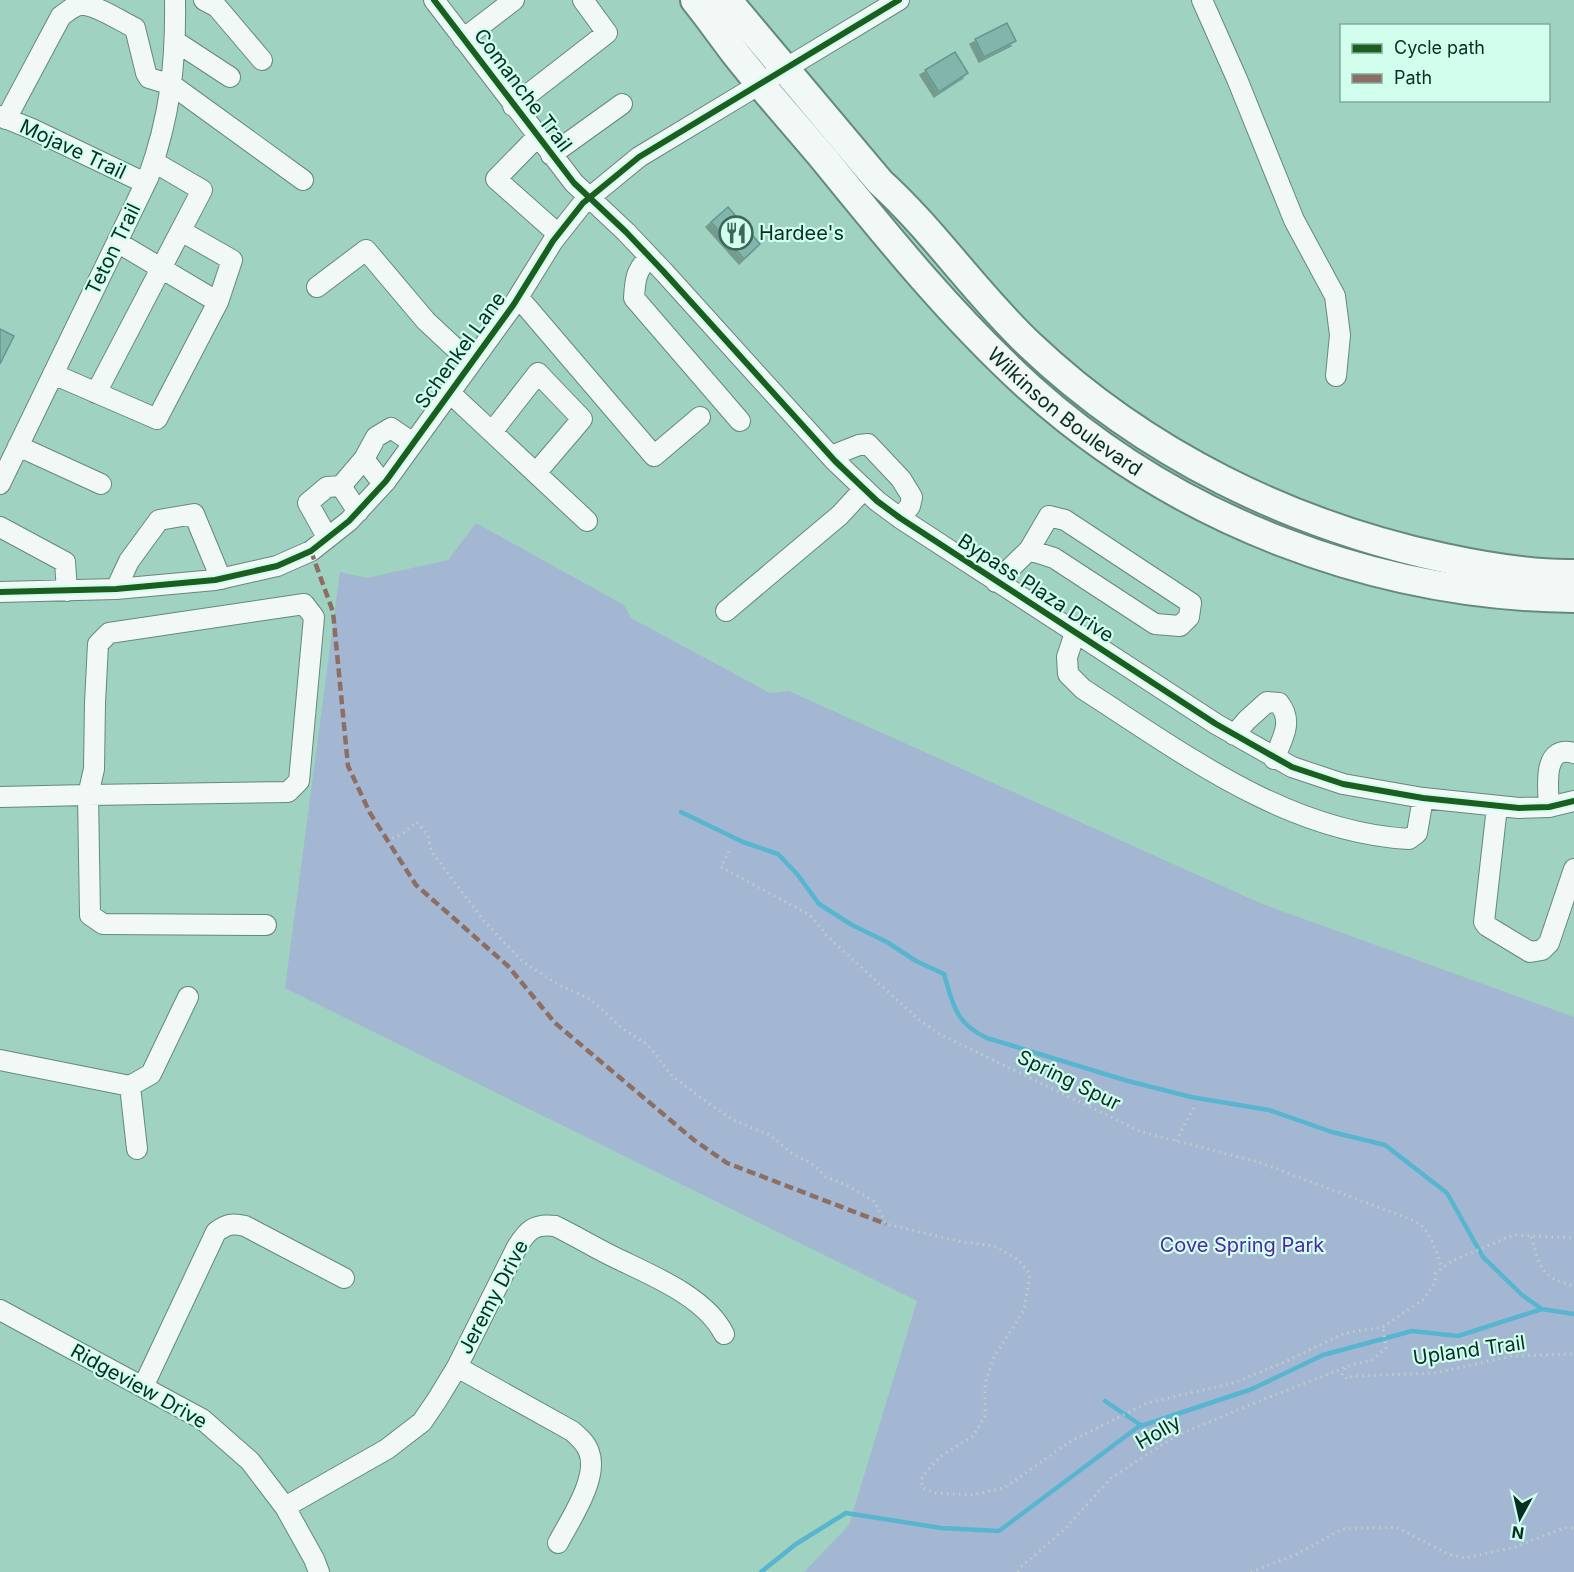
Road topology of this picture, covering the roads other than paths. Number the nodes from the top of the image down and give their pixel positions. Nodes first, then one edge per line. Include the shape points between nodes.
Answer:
1 (175, 0) edge
2 (204, 0) edge
3 (514, 0) edge
4 (583, 0) edge
5 (695, 0) edge
6 (728, 0) edge
7 (900, 0) edge
8 (1202, 0) edge
9 (442, 3) edge
10 (463, 39) junction
11 (175, 40) junction
12 (262, 60) dead end
13 (785, 68) junction
14 (230, 77) dead end
15 (761, 83) junction
16 (172, 85) junction
17 (622, 104) dead end
18 (513, 106) junction
19 (3, 117) edge
20 (537, 137) junction
21 (551, 155) junction
22 (154, 162) junction
23 (303, 180) dead end
24 (145, 183) junction
25 (589, 198) junction
26 (181, 231) junction
27 (558, 234) junction
28 (117, 242) junction
29 (650, 258) junction
30 (162, 268) junction
31 (317, 287) dead end
32 (519, 298) junction
33 (218, 302) junction
34 (471, 363) junction
35 (53, 374) junction
36 (1336, 376) dead end
37 (449, 392) junction
38 (96, 393) junction
39 (700, 417) dead end
40 (740, 421) dead end
41 (492, 432) junction
42 (413, 443) junction
43 (18, 446) junction
44 (831, 456) junction
45 (364, 459) junction
46 (536, 473) junction
47 (0, 484) edge
48 (101, 484) dead end
49 (383, 484) junction
50 (341, 486) junction
51 (864, 489) junction
52 (358, 512) junction
53 (900, 518) junction
54 (587, 521) dead end
55 (0, 527) edge
56 (327, 537) junction
57 (1029, 550) junction
58 (1574, 574) edge
59 (221, 579) junction
60 (996, 582) junction
61 (116, 589) junction
62 (67, 591) junction
63 (0, 592) edge
64 (1574, 598) edge
65 (726, 611) dead end
66 (1075, 633) junction
67 (1234, 735) junction
68 (1574, 753) edge
69 (1274, 759) junction
70 (88, 795) junction
71 (0, 797) edge
72 (1423, 798) junction
73 (1574, 801) edge
74 (1497, 807) junction
75 (1549, 807) junction
76 (1574, 869) edge
77 (266, 925) dead end
78 (188, 997) dead end
79 (0, 1060) edge
80 (130, 1086) junction
81 (137, 1149) dead end
82 (344, 1278) dead end
83 (0, 1310) edge
84 (724, 1334) dead end
85 (457, 1366) junction
86 (143, 1387) junction
87 (285, 1507) junction
88 (558, 1543) dead end
89 (319, 1572) edge

1 - 11 street, Teton Trail
2 - 12 street via 217,7
3 - 10 street
4 - 18 street via 607,33
5 - 15 highway, Wilkinson Boulevard
6 - 13 highway, Wilkinson Boulevard
7 - 13 street, Schenkel Lane
8 - 36 street via 1294,220 1335,296 1340,335
9 - 10 street, Comanche Trail
10 - 18 street, Comanche Trail
11 - 14 street
11 - 16 street, Teton Trail
13 - 15 street, Schenkel Lane
13 - 58 highway, Wilkinson Boulevard via 880,182 904,204 1001,316 1062,374 1160,444 1248,493 1377,543 1466,563
15 - 25 street, Schenkel Lane via 639,157
15 - 64 highway, Wilkinson Boulevard via 904,257 965,324 1030,388 1144,472 1230,519 1324,558 1373,572 1472,591
16 - 19 street via 146,73 135,28 82,5 61,16
16 - 22 street, Teton Trail
16 - 23 street
17 - 21 street
18 - 20 street, Comanche Trail
19 - 24 street, Mojave Trail
20 - 21 street, Comanche Trail
20 - 27 street via 496,179
21 - 25 street, Comanche Trail
22 - 24 street, Teton Trail
22 - 26 street via 202,189
24 - 28 street, Teton Trail
25 - 27 street, Schenkel Lane
25 - 29 street, Bypass Plaza Drive
26 - 30 street
26 - 33 street via 232,260
27 - 32 street, Schenkel Lane
28 - 30 street
28 - 35 street, Teton Trail
29 - 40 street via 641,264 634,298
29 - 44 street, Bypass Plaza Drive
30 - 33 street
30 - 38 street
31 - 34 street via 366,250 426,321
32 - 34 street, Schenkel Lane
32 - 39 street via 654,456
33 - 38 street via 157,419
34 - 37 street, Schenkel Lane
35 - 38 street
35 - 43 street, Teton Trail
37 - 41 street
37 - 42 street, Schenkel Lane
41 - 46 street
41 - 46 street via 538,373 582,419
42 - 45 street via 391,428 376,437
42 - 49 street, Schenkel Lane
43 - 47 street, Teton Trail
43 - 48 street
44 - 51 street, Bypass Plaza Drive
44 - 53 street via 868,444 912,496 910,506
45 - 49 street
45 - 50 street
46 - 54 street
49 - 52 street, Schenkel Lane
50 - 52 street
50 - 56 street via 327,486 308,503
51 - 53 street, Bypass Plaza Drive
51 - 65 street via 840,515
52 - 56 street, Schenkel Lane
53 - 60 street, Bypass Plaza Drive
55 - 62 street via 65,562
56 - 59 street, Schenkel Lane via 311,551 277,566
57 - 57 street via 1054,558 1155,624 1180,627 1189,616 1191,603 1065,520 1049,516
57 - 60 street
59 - 61 street, Schenkel Lane
59 - 61 street via 194,514 159,520 129,561
60 - 66 street, Bypass Plaza Drive
61 - 62 street, Schenkel Lane
62 - 63 street, Schenkel Lane
66 - 67 street, Bypass Plaza Drive
66 - 72 street via 1067,657 1068,674 1083,689 1276,806 1340,828 1409,839 1417,833
67 - 69 street, Bypass Plaza Drive
67 - 69 street via 1267,702 1279,703 1286,712 1286,729
68 - 75 street via 1558,753 1549,764
69 - 72 street, Bypass Plaza Drive via 1343,784
70 - 70 street via 288,792 299,781 314,617 304,604 109,633 98,644 94,769
70 - 71 street
70 - 77 street via 90,915 103,924
72 - 74 street, Bypass Plaza Drive
73 - 75 street, Bypass Plaza Drive
74 - 75 street, Bypass Plaza Drive
74 - 76 street via 1484,922 1487,926 1530,952 1542,950 1550,943
78 - 80 street via 151,1074
79 - 80 street
80 - 81 street
82 - 86 street via 245,1226 225,1226 216,1232
83 - 86 street, Ridgeview Drive
84 - 85 street, Jeremy Drive via 706,1311 682,1293 555,1226 542,1225 527,1232 517,1248
85 - 87 street, Jeremy Drive via 415,1429
85 - 88 street via 572,1431 589,1451 592,1463 586,1489
86 - 87 street, Ridgeview Drive via 202,1419 250,1461
87 - 89 street, Ridgeview Drive

